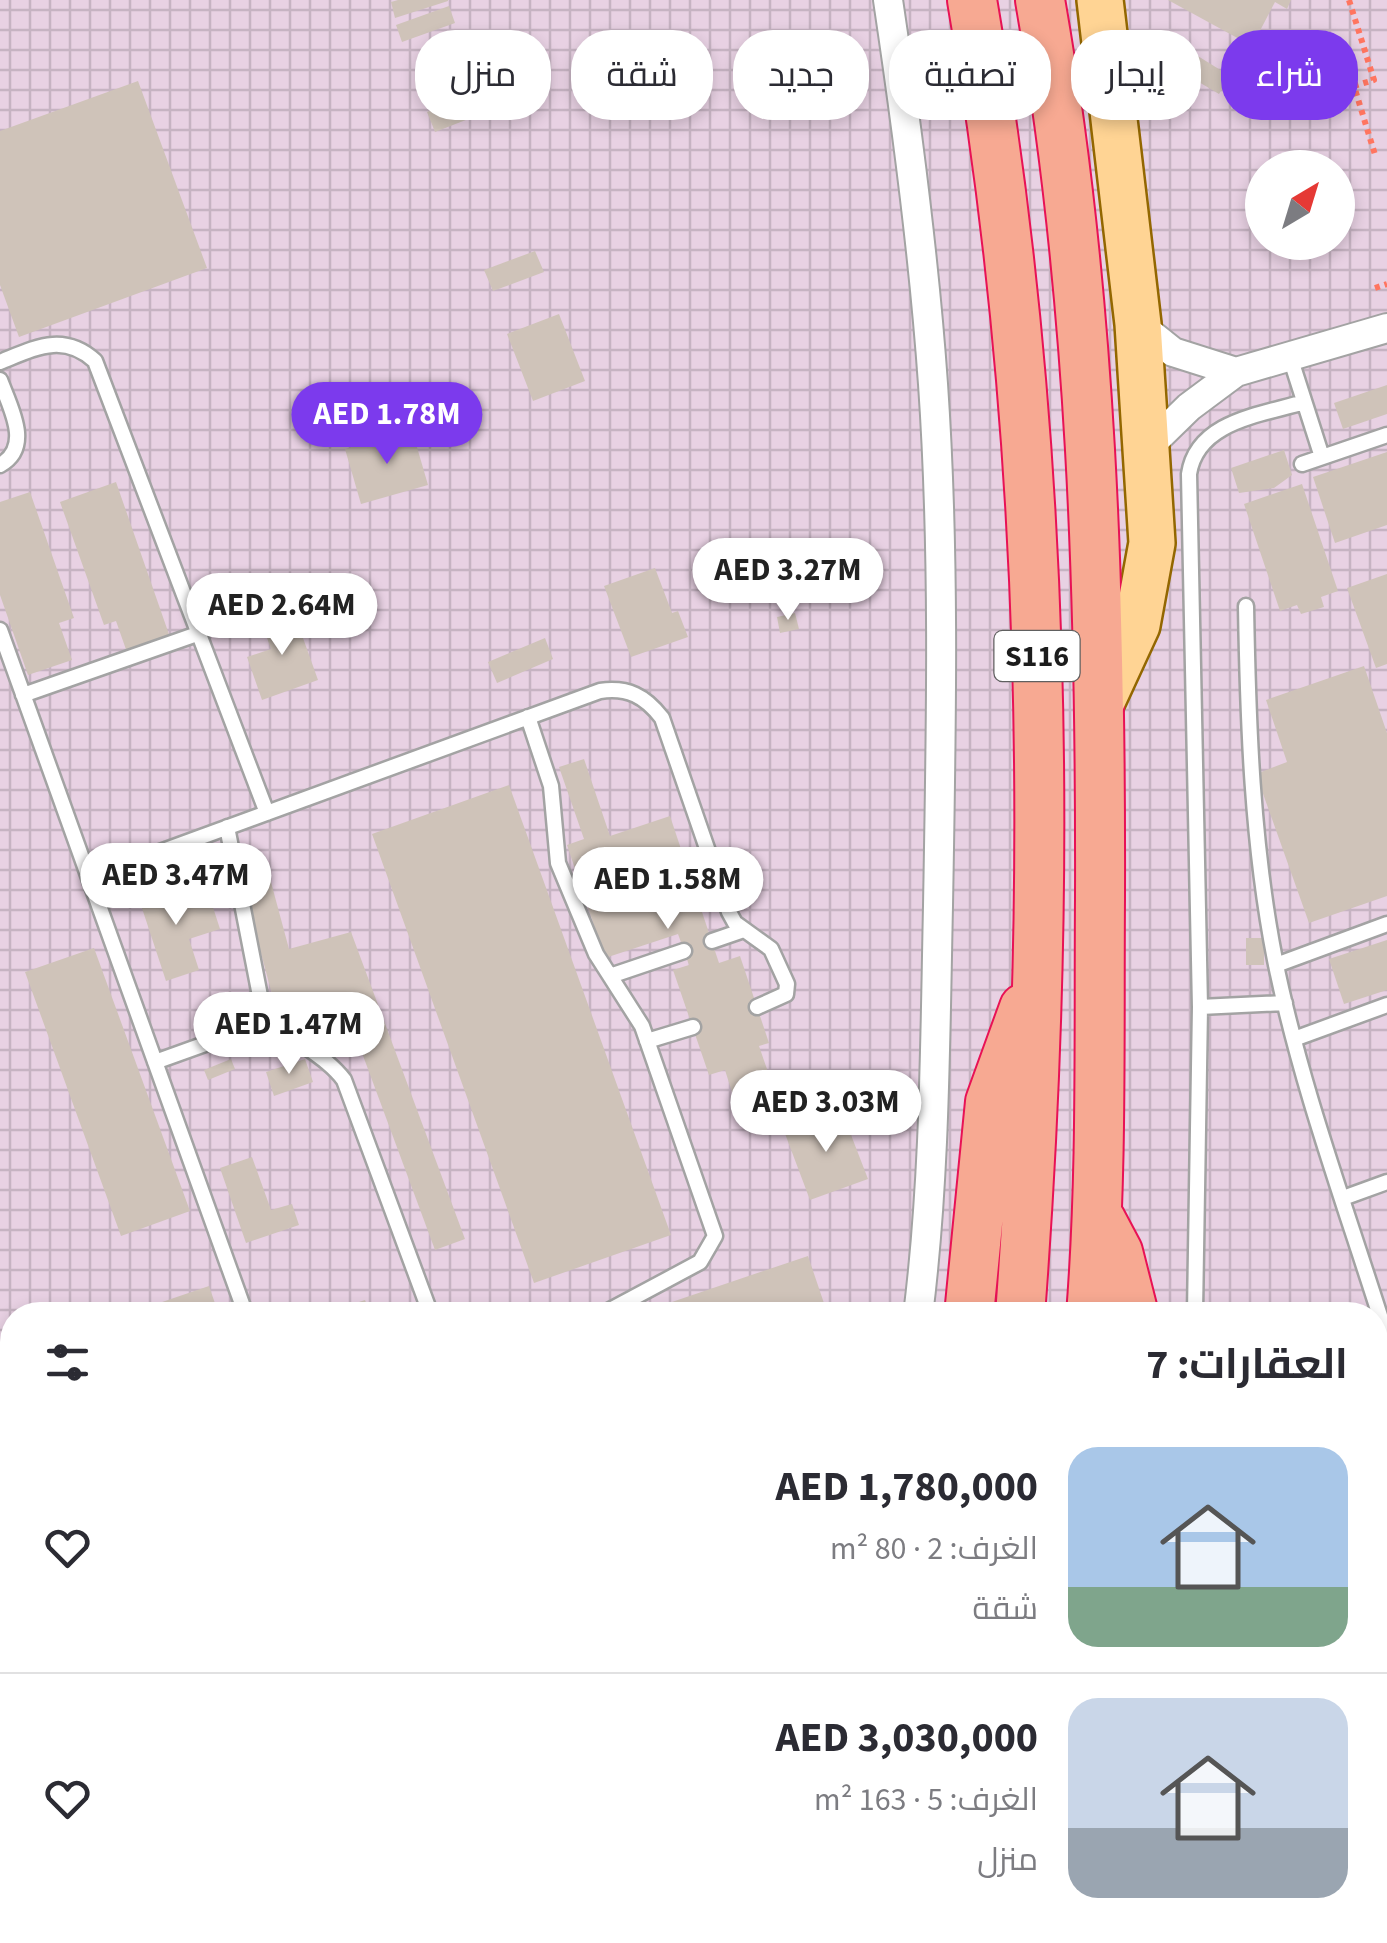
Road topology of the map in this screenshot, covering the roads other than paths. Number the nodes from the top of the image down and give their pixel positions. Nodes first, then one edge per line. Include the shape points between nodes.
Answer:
1 (888, 0) edge
2 (972, 0) edge
3 (1040, 0) edge
4 (1100, 0) edge
5 (1138, 324) junction
6 (1387, 328) edge
7 (1290, 357) junction
8 (0, 362) edge
9 (1236, 372) junction
10 (0, 380) edge
11 (1304, 402) junction
12 (1387, 434) edge
13 (1148, 447) junction
14 (1322, 457) junction
15 (1302, 464) dead end
16 (0, 465) edge
17 (1246, 606) dead end
18 (0, 630) edge
19 (200, 633) junction
20 (23, 694) junction
21 (1101, 703) junction
22 (528, 717) junction
23 (267, 812) junction
24 (227, 827) junction
25 (89, 878) junction
26 (1387, 924) edge
27 (744, 930) junction
28 (712, 942) dead end
29 (684, 951) dead end
30 (1276, 965) junction
31 (1040, 973) junction
32 (610, 976) junction
33 (1285, 1003) junction
34 (1387, 1005) edge
35 (757, 1007) dead end
36 (1200, 1007) junction
37 (272, 1020) junction
38 (693, 1027) dead end
39 (1294, 1038) junction
40 (648, 1041) junction
41 (156, 1062) junction
42 (1387, 1182) edge
43 (1343, 1198) junction
44 (1099, 1215) junction
45 (241, 1302) edge
46 (426, 1302) edge
47 (625, 1302) edge
48 (919, 1302) edge
49 (970, 1302) edge
50 (1021, 1302) edge
51 (1092, 1302) edge
52 (1131, 1302) edge
53 (1195, 1302) edge
54 (1376, 1302) edge

1 - 48 street via 933,386 937,535 934,1106
2 - 31 highway, S116 via 1006,230 1033,545
3 - 21 highway, S116 via 1081,329
4 - 5 main road
5 - 9 street via 1183,356
5 - 13 main road
6 - 7 street
7 - 9 street
7 - 11 lane
8 - 19 lane via 54,343 69,344 95,361
9 - 13 street
10 - 16 lane via 18,442
11 - 14 lane
11 - 36 lane via 1222,427 1191,464
12 - 14 lane
13 - 21 main road via 1150,572 1126,656
14 - 15 lane
17 - 30 lane via 1254,810
18 - 20 lane
19 - 20 lane
19 - 23 lane
20 - 25 lane
21 - 44 highway, S116
22 - 23 lane
22 - 27 lane via 614,688 653,706 729,912
22 - 32 lane via 551,786 554,850
23 - 24 lane
24 - 25 lane
24 - 37 lane via 258,990
25 - 41 lane
26 - 30 lane
27 - 28 lane
27 - 35 lane via 771,949 787,984 783,998
29 - 32 lane
30 - 33 lane
31 - 49 highway via 990,1102
31 - 50 highway, S116
32 - 40 lane
33 - 36 lane
33 - 39 lane
34 - 39 lane
36 - 53 lane
37 - 41 lane
37 - 46 lane via 344,1080
38 - 40 lane
39 - 43 lane
40 - 47 lane via 715,1236 700,1262
41 - 45 lane
42 - 43 lane
43 - 54 lane
44 - 51 highway, S116
44 - 52 highway via 1118,1252

